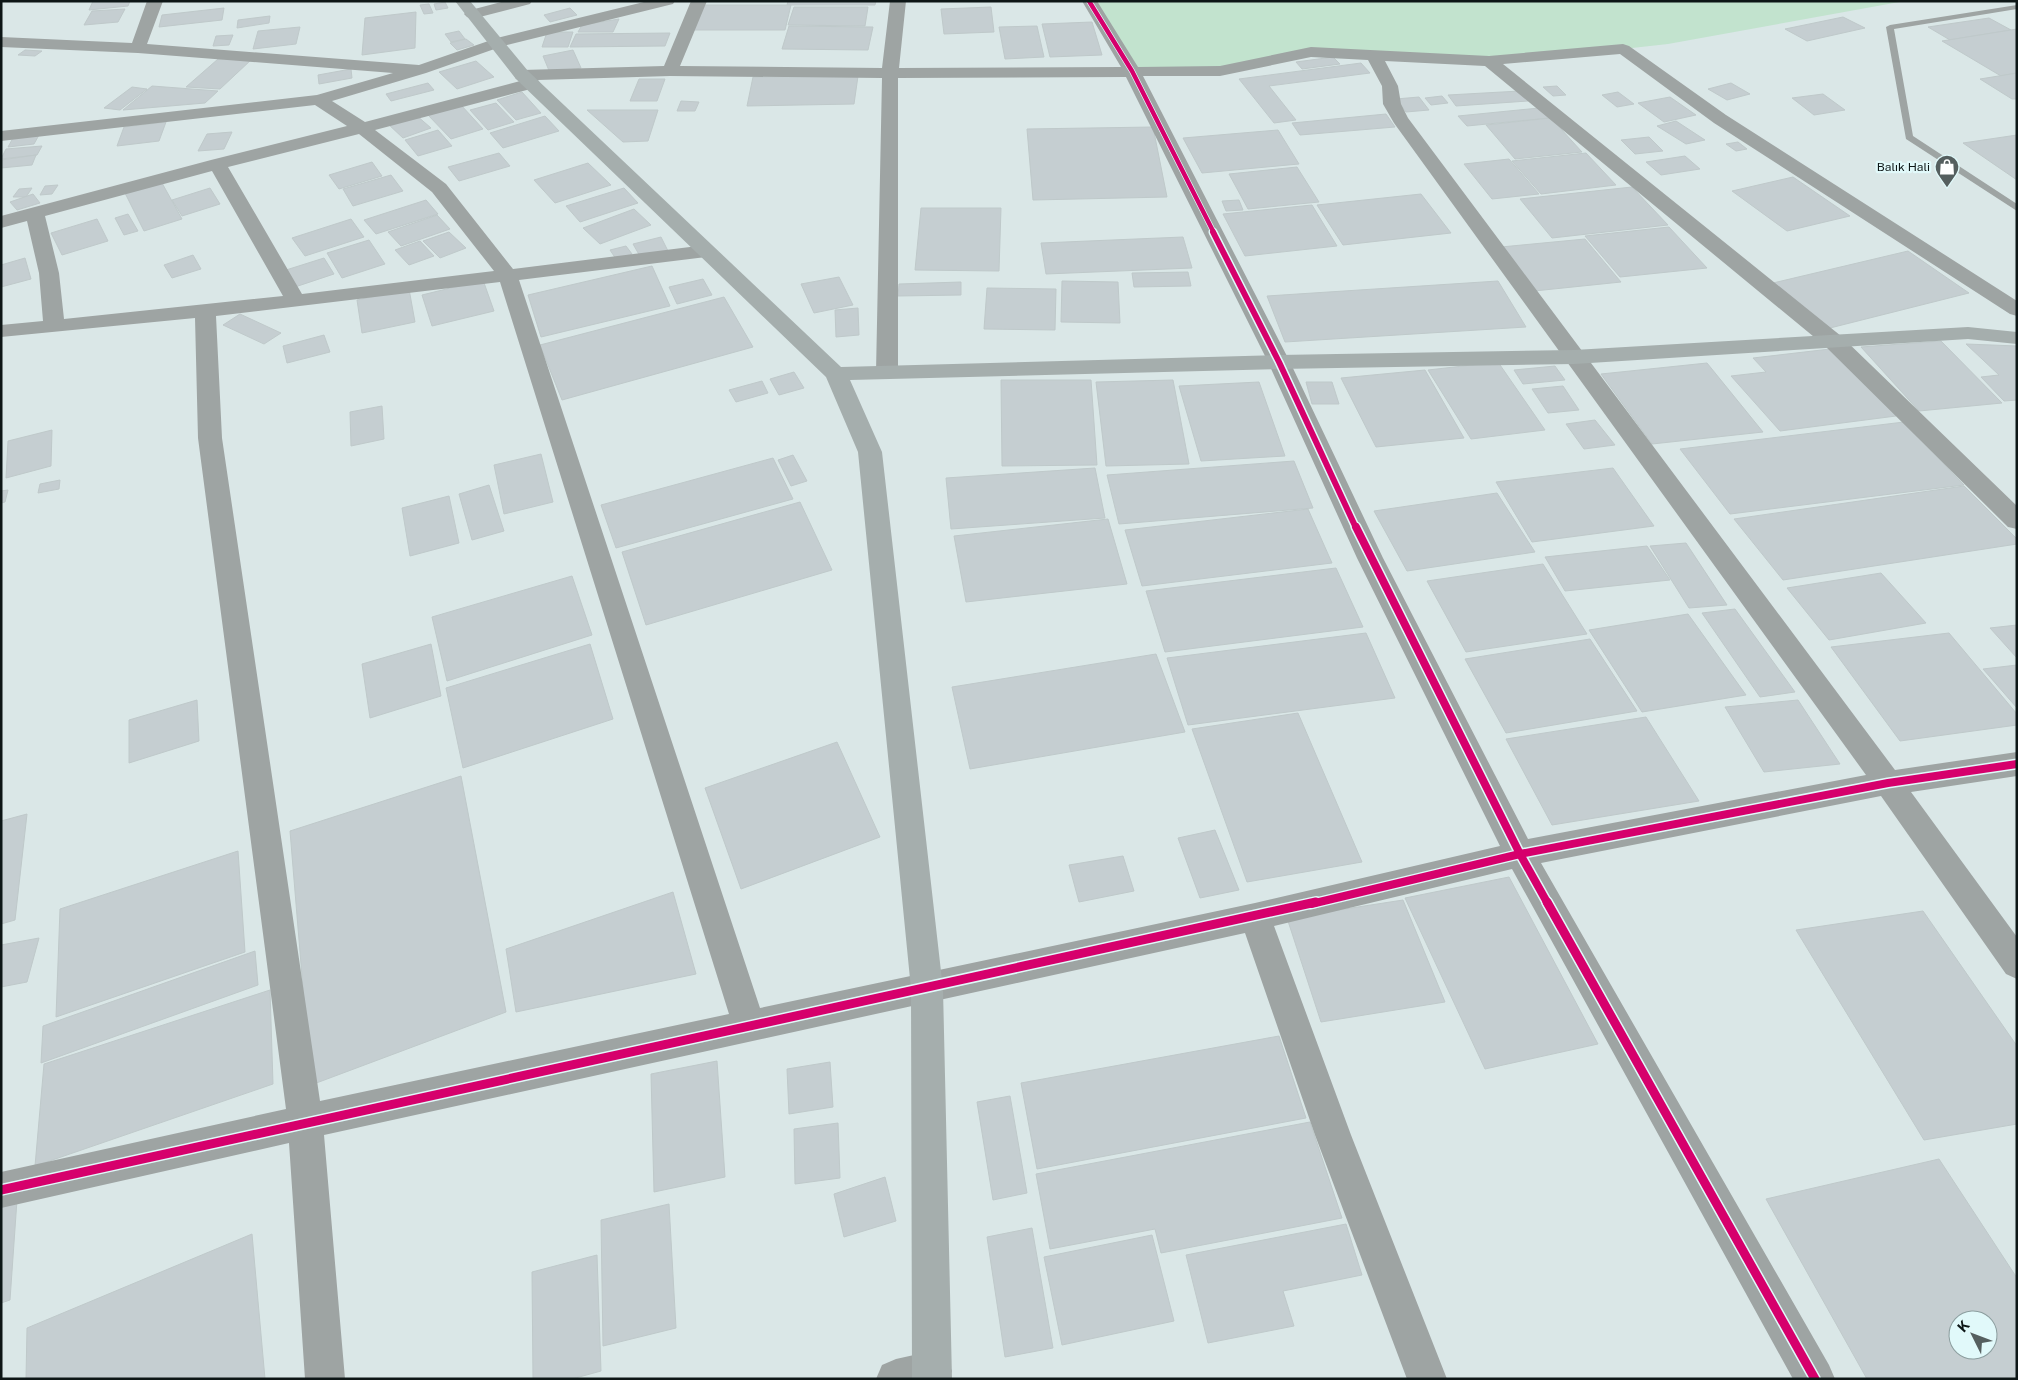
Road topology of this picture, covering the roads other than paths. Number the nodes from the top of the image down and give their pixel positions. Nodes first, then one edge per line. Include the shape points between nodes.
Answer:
1 (155, 1) edge
2 (524, 1) edge
3 (668, 1) edge
4 (699, 1) edge
5 (898, 1) edge
6 (1089, 1) edge
7 (2017, 7) edge
8 (467, 8) edge
9 (1, 42) edge
10 (497, 43) junction
11 (138, 48) junction
12 (1374, 55) junction
13 (1488, 61) junction
14 (420, 70) junction
15 (670, 71) junction
16 (1132, 71) junction
17 (890, 73) junction
18 (527, 79) junction
19 (318, 100) junction
20 (362, 128) junction
21 (1, 136) edge
22 (217, 164) junction
23 (2017, 208) edge
24 (35, 213) junction
25 (1, 222) edge
26 (706, 251) junction
27 (508, 276) junction
28 (296, 301) junction
29 (2017, 310) edge
30 (205, 311) junction
31 (54, 324) junction
32 (1, 330) edge
33 (2017, 338) edge
34 (1832, 341) junction
35 (1574, 357) junction
36 (1279, 362) junction
37 (887, 372) junction
38 (836, 374) junction
39 (2017, 521) edge
40 (2017, 764) edge
41 (1888, 783) junction
42 (1520, 854) junction
43 (1255, 917) junction
44 (2017, 964) edge
45 (927, 989) junction
46 (750, 1027) junction
47 (305, 1122) junction
48 (1, 1190) edge
49 (920, 1376) edge
50 (325, 1379) edge
51 (1428, 1379) edge
52 (1815, 1379) edge

1 - 11 street
2 - 8 street
3 - 10 street
4 - 15 street
5 - 17 street
6 - 16 street
7 - 23 lane via 1890,27 1909,137
8 - 10 street
9 - 11 street
10 - 14 street
10 - 18 street
11 - 14 street
12 - 13 street
12 - 16 street via 1311,52 1220,70
12 - 35 street via 1390,86 1392,104 1400,120
13 - 29 street via 1623,49 1720,119
13 - 34 street
14 - 19 street
15 - 17 street
15 - 18 street
16 - 17 street
16 - 36 street
17 - 37 street
18 - 20 street
18 - 26 street
19 - 20 street
19 - 21 street
20 - 22 street
20 - 27 street via 439,188
22 - 24 street
22 - 28 street
24 - 25 street
24 - 31 street via 49,273
26 - 27 street
26 - 38 street
27 - 28 street
27 - 46 street
28 - 30 street
30 - 31 street
30 - 47 street via 210,438
31 - 32 street
33 - 34 street via 1968,333
34 - 35 street
34 - 39 street
35 - 36 street
35 - 41 street
36 - 37 street
36 - 42 street via 1370,558
37 - 38 street
38 - 45 street via 870,452
40 - 41 street
41 - 42 street
41 - 44 street
42 - 43 street
42 - 52 street
43 - 45 street
43 - 51 street via 1333,1135
45 - 46 street
45 - 49 street
46 - 47 street
47 - 48 street
47 - 50 street

